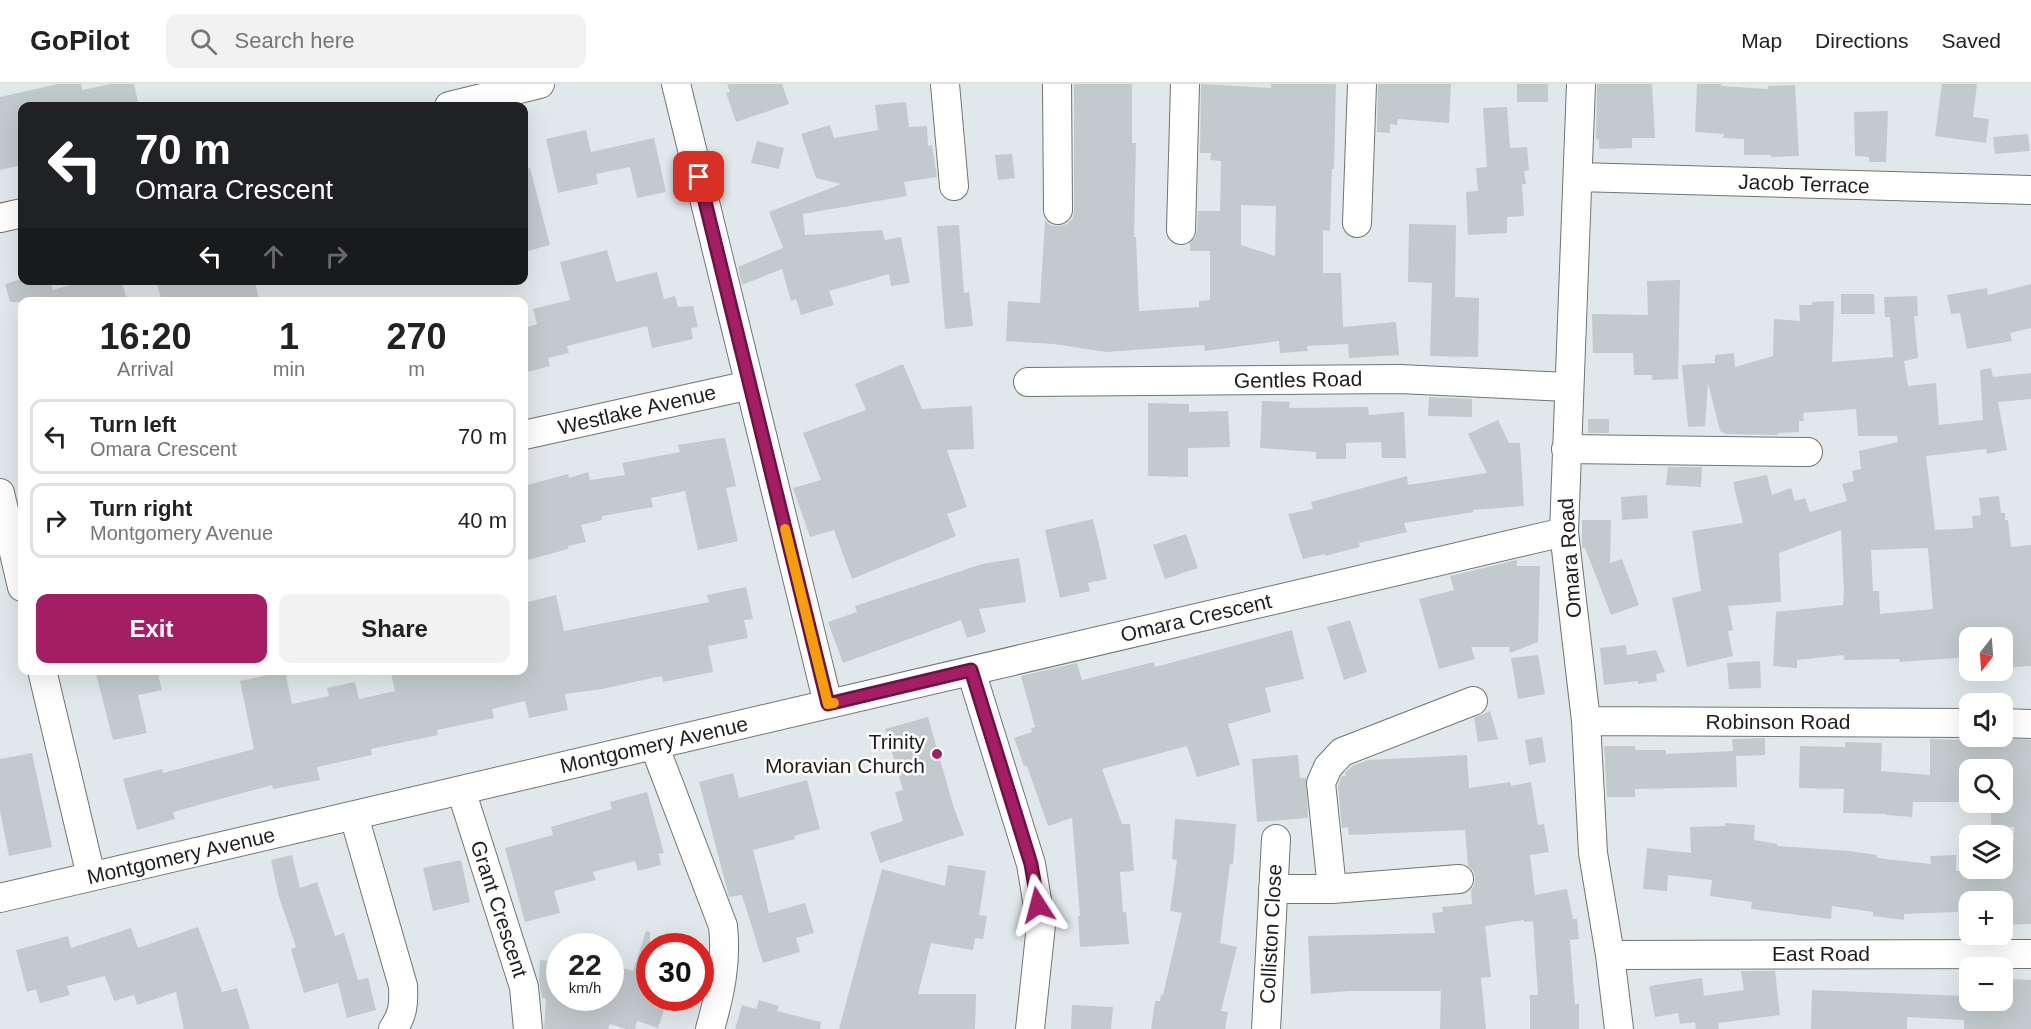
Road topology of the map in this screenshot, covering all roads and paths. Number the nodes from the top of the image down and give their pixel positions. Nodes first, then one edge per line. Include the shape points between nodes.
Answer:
1 (540, 84) edge
2 (676, 84) edge
3 (945, 84) edge
4 (1057, 84) edge
5 (1185, 84) edge
6 (1362, 84) edge
7 (1581, 84) edge
8 (466, 102) edge
9 (1578, 177) junction
10 (954, 186) dead end
11 (2031, 190) edge
12 (1058, 210) dead end
13 (18, 214) edge
14 (0, 218) edge
15 (1357, 223) dead end
16 (1181, 230) dead end
17 (1028, 382) dead end
18 (750, 385) junction
19 (1568, 387) junction
20 (528, 434) edge
21 (1566, 449) junction
22 (1808, 452) dead end
23 (0, 493) edge
24 (1564, 532) junction
25 (12, 551) edge
26 (18, 573) edge
27 (971, 670) junction
28 (43, 675) edge
29 (1473, 701) dead end
30 (828, 704) junction
31 (1586, 721) junction
32 (1959, 723) edge
33 (2013, 723) edge
34 (2031, 724) edge
35 (654, 745) junction
36 (461, 790) junction
37 (354, 816) junction
38 (1276, 839) dead end
39 (91, 876) junction
40 (1459, 879) dead end
41 (1273, 889) junction
42 (1332, 889) junction
43 (0, 898) edge
44 (2031, 954) edge
45 (1610, 955) junction
46 (1272, 1028) edge
47 (393, 1029) edge
48 (528, 1029) edge
49 (710, 1029) edge
50 (1030, 1029) edge
51 (1619, 1029) edge

1 - 8 street
2 - 18 street
3 - 10 street
4 - 12 street
5 - 16 street
6 - 15 street
7 - 9 street, Omara Road
9 - 11 street, Jacob Terrace
9 - 19 street, Omara Road
13 - 14 street
17 - 19 street, Gentles Road via 1400,379
18 - 20 street, Westlake Avenue
18 - 30 street
19 - 21 street, Omara Road
21 - 22 street
21 - 24 street, Omara Road
23 - 25 street
24 - 27 street, Omara Crescent
24 - 31 street, Omara Road
25 - 26 street
27 - 30 street, Omara Crescent
27 - 50 street via 1031,864 1041,925
28 - 39 street
29 - 42 street via 1342,752 1329,767 1321,783
30 - 35 street, Montgomery Avenue
31 - 32 street, Robinson Road
31 - 45 street, Omara Road via 1593,853
33 - 34 street
35 - 36 street, Montgomery Avenue
35 - 49 street via 723,926 723,980
36 - 37 street, Montgomery Avenue
36 - 48 street, Grant Crescent via 524,987
37 - 39 street, Montgomery Avenue
37 - 47 street via 403,986 402,1011
38 - 41 street, Colliston Close
39 - 43 street, Montgomery Avenue
40 - 42 street
41 - 42 street
41 - 46 street, Colliston Close
44 - 45 street, East Road
45 - 51 street, Omara Road

